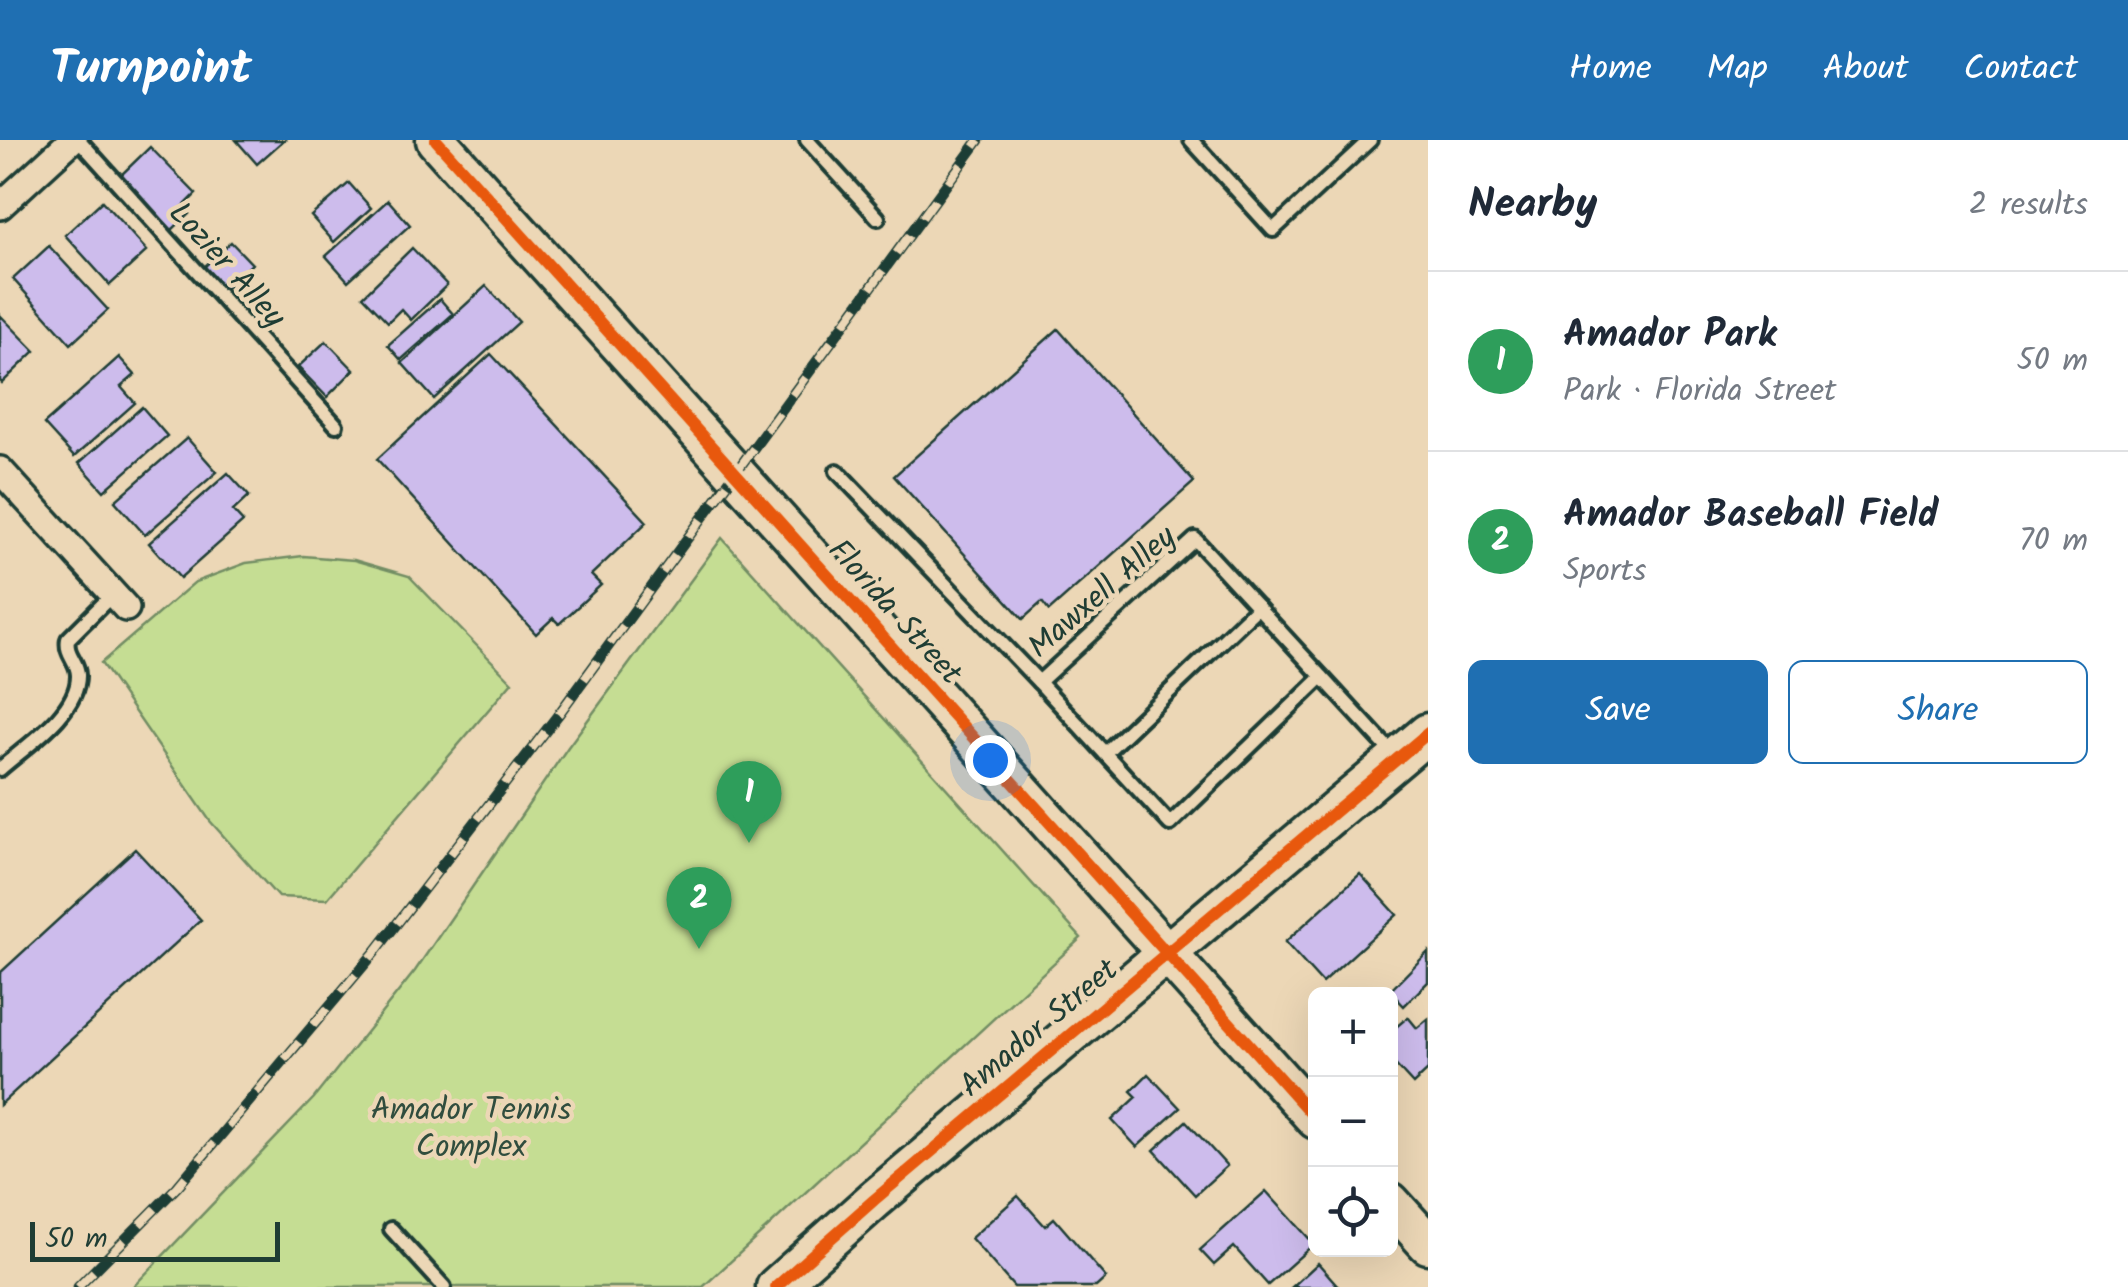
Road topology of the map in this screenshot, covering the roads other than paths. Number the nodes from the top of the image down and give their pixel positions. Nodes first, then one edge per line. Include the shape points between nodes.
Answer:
1 (76, 140) edge
2 (436, 140) edge
3 (807, 140) edge
4 (1191, 140) edge
5 (1370, 140) edge
6 (0, 206) edge
7 (878, 218) dead end
8 (336, 425) dead end
9 (0, 470) edge
10 (837, 471) dead end
11 (120, 601) joint
12 (1258, 608) junction
13 (1322, 676) junction
14 (1039, 682) junction
15 (1428, 734) edge
16 (1105, 753) junction
17 (1398, 759) junction
18 (0, 768) edge
19 (1168, 954) junction
20 (1308, 1110) edge
21 (1398, 1211) edge
22 (391, 1228) dead end
23 (1428, 1244) edge
24 (444, 1287) edge
25 (776, 1287) edge

1 - 6 street
1 - 8 lane, Lozier Alley
2 - 19 street, Florida Street
3 - 7 lane
4 - 5 lane via 1273,230
9 - 11 street
10 - 14 lane, Mawxell Alley
11 - 18 lane via 68,639 67,652 78,669 68,709
12 - 13 lane, Mawxell Alley
12 - 14 lane, Mawxell Alley via 1195,539
12 - 16 lane
13 - 16 lane via 1170,824
13 - 17 lane, Mawxell Alley
14 - 16 lane
15 - 17 street, Amador Street
17 - 19 street, Amador Street
19 - 20 street, Florida Street
19 - 25 street, Amador Street
21 - 23 street
22 - 24 lane

